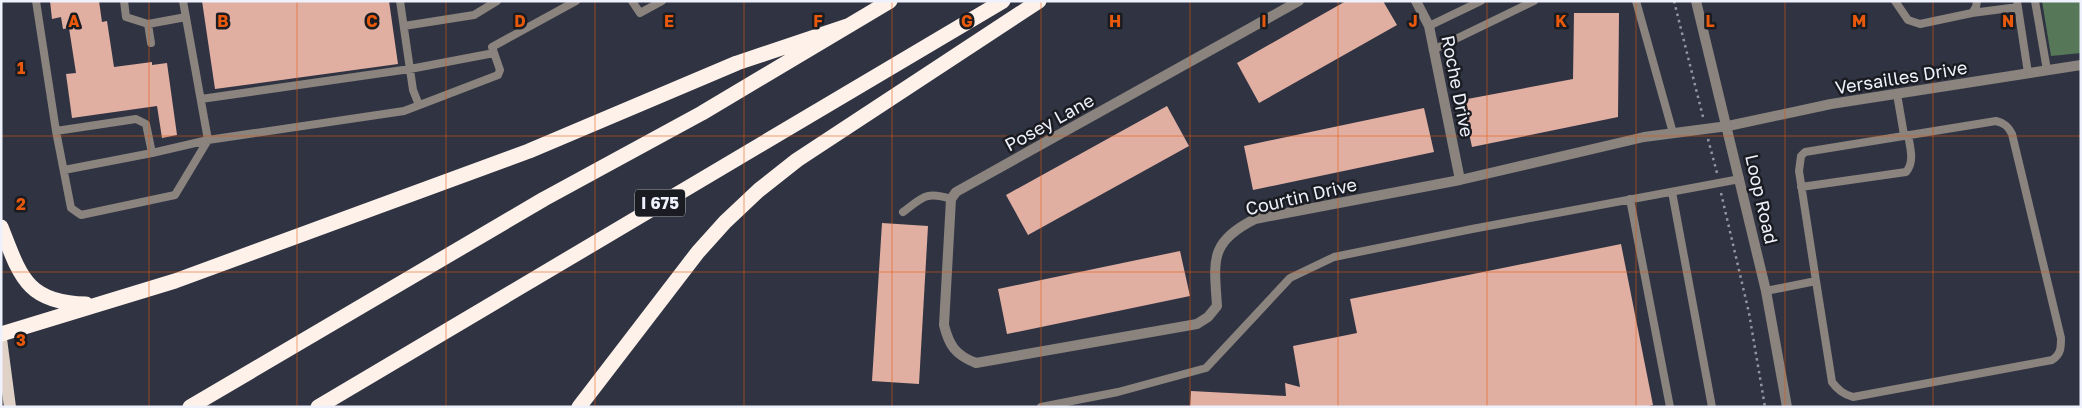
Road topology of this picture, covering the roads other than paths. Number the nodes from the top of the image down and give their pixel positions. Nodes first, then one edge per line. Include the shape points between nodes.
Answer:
1 (36, 1) edge
2 (124, 1) edge
3 (183, 1) edge
4 (400, 1) edge
5 (497, 1) edge
6 (576, 1) edge
7 (632, 1) edge
8 (662, 1) edge
9 (890, 1) edge
10 (1003, 1) edge
11 (1039, 1) edge
12 (1298, 1) edge
13 (1416, 1) edge
14 (1481, 1) edge
15 (1534, 1) edge
16 (1636, 1) edge
17 (1696, 1) edge
18 (1895, 1) edge
19 (1976, 1) edge
20 (2035, 1) edge
21 (2017, 4) edge
22 (1972, 13) junction
23 (186, 17) junction
24 (148, 24) junction
25 (850, 25) junction
26 (404, 26) junction
27 (1430, 26) junction
28 (150, 43) dead end
29 (1433, 50) junction
30 (494, 54) junction
31 (2081, 65) edge
32 (410, 70) junction
33 (2047, 70) junction
34 (2028, 73) junction
35 (1897, 94) junction
36 (201, 99) junction
37 (419, 106) junction
38 (1728, 126) junction
39 (56, 131) junction
40 (1672, 133) junction
41 (1906, 135) junction
42 (208, 140) junction
43 (152, 154) junction
44 (64, 170) junction
45 (1740, 179) junction
46 (1460, 180) junction
47 (1802, 187) junction
48 (1672, 192) junction
49 (951, 199) junction
50 (1630, 200) junction
51 (903, 212) dead end
52 (1, 227) edge
53 (1816, 280) junction
54 (1766, 291) junction
55 (100, 304) junction
56 (1, 334) edge
57 (1, 339) edge
58 (10, 407) edge
59 (190, 407) edge
60 (318, 407) edge
61 (579, 407) edge
62 (1041, 407) edge
63 (1670, 407) edge
64 (1712, 407) edge
65 (1787, 407) edge

1 - 39 lane
2 - 24 lane via 126,17
3 - 23 lane
4 - 26 lane
5 - 26 lane via 474,15
6 - 30 lane via 492,48
7 - 8 lane via 640,13
9 - 25 highway
10 - 60 highway, I 675
11 - 61 highway via 797,160 759,190 698,252
12 - 49 street, Posey Lane via 956,192
13 - 27 street, Roche Drive
14 - 27 lane
15 - 29 lane
16 - 40 lane
17 - 38 street, Loop Road
18 - 22 lane via 1913,23
19 - 22 lane
20 - 33 lane
21 - 22 lane
21 - 34 lane
23 - 24 lane
23 - 36 lane
24 - 28 lane
25 - 55 highway via 736,63 529,151 183,278
25 - 59 highway via 702,113 544,199
26 - 32 lane
27 - 29 street, Roche Drive
29 - 46 street, Roche Drive
30 - 32 lane
30 - 37 lane via 500,70 498,75
31 - 33 street, Versailles Drive
32 - 36 lane
32 - 37 lane
33 - 34 street, Versailles Drive
34 - 35 street, Versailles Drive
35 - 38 street, Versailles Drive
35 - 41 lane
36 - 42 lane
37 - 42 lane via 404,111
38 - 40 street, Courtin Drive
38 - 45 street, Loop Road
39 - 43 lane via 136,119 146,124
39 - 44 lane
40 - 46 street, Courtin Drive
41 - 47 lane via 1805,152 1799,163
41 - 47 lane via 1912,161 1906,172
41 - 53 lane via 1996,122 2009,128 2061,338 2059,355 2052,360 1853,397 1837,389 1832,382
42 - 43 lane
42 - 44 lane via 175,195 81,215 71,208
43 - 44 lane
45 - 48 lane
45 - 54 street, Loop Road
46 - 49 street, Courtin Drive via 1255,219 1236,229 1220,246 1214,261 1217,306 1197,324 976,363 955,350 944,325
47 - 53 lane
48 - 50 lane
48 - 64 lane
49 - 51 lane via 936,194 921,198
50 - 62 lane via 1334,256 1290,278 1206,368 1118,392
50 - 63 lane
52 - 55 highway via 20,274 31,288 55,300
53 - 54 lane
54 - 65 street, Loop Road
55 - 56 highway
57 - 58 main road

